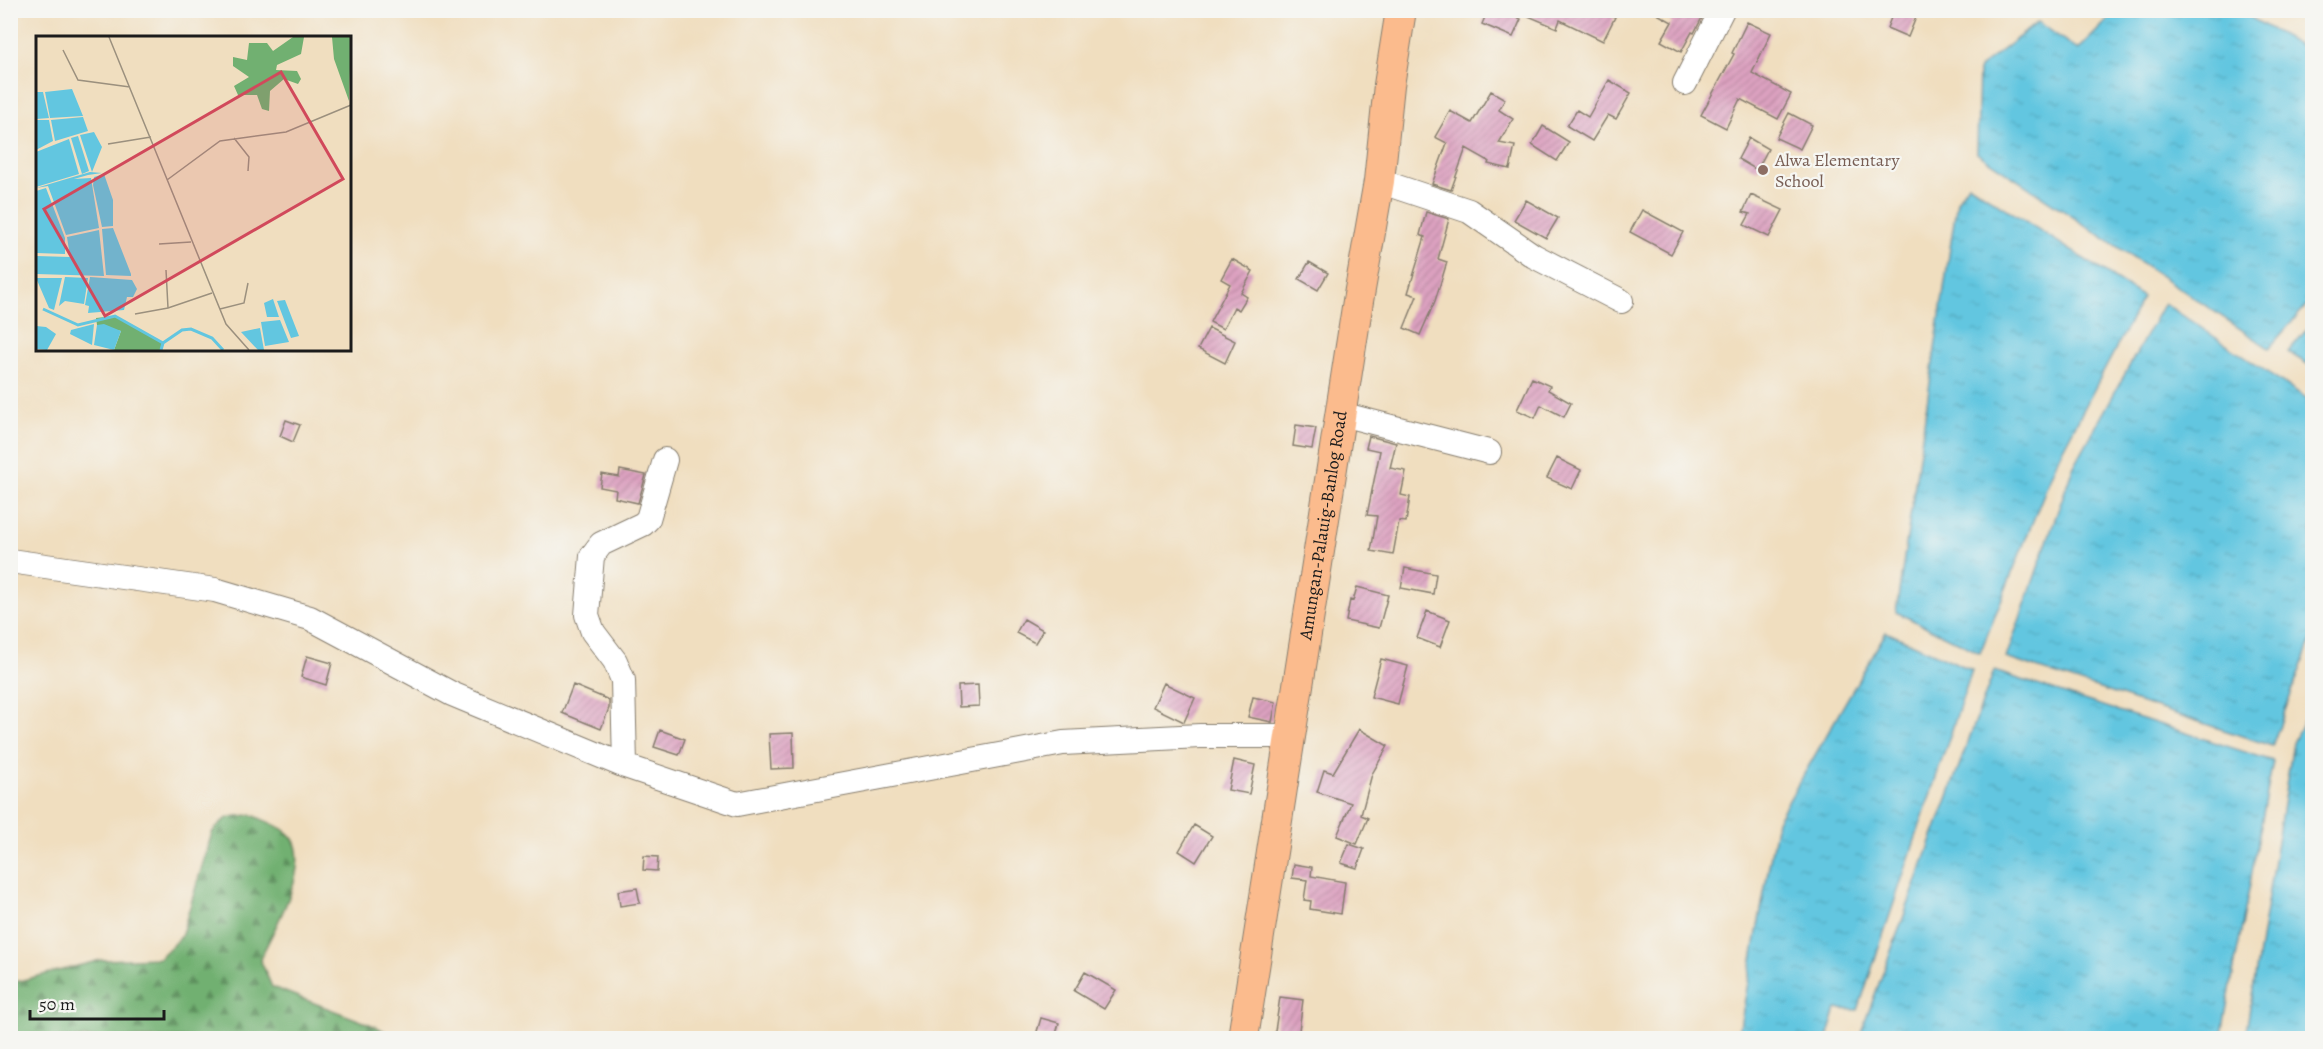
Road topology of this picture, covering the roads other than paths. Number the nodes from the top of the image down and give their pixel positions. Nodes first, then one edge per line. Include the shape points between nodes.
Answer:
1 (1401, 10) edge
2 (1722, 10) edge
3 (1685, 83) dead end
4 (1378, 181) junction
5 (1621, 301) dead end
6 (1341, 414) junction
7 (1489, 452) dead end
8 (665, 460) dead end
9 (10, 561) edge
10 (1291, 736) junction
11 (625, 766) junction
12 (1243, 1038) edge

1 - 4 main road, Amungan-Palauig-Banlog Road
2 - 3 street
4 - 5 street via 1469,212 1534,256
4 - 6 main road, Amungan-Palauig-Banlog Road
6 - 7 street
6 - 10 main road, Amungan-Palauig-Banlog Road
8 - 11 street via 648,519 601,544 592,556 587,615 623,680
9 - 11 street via 215,590 310,618 452,694
10 - 11 street via 1063,743 738,804
10 - 12 main road, Amungan-Palauig-Banlog Road

